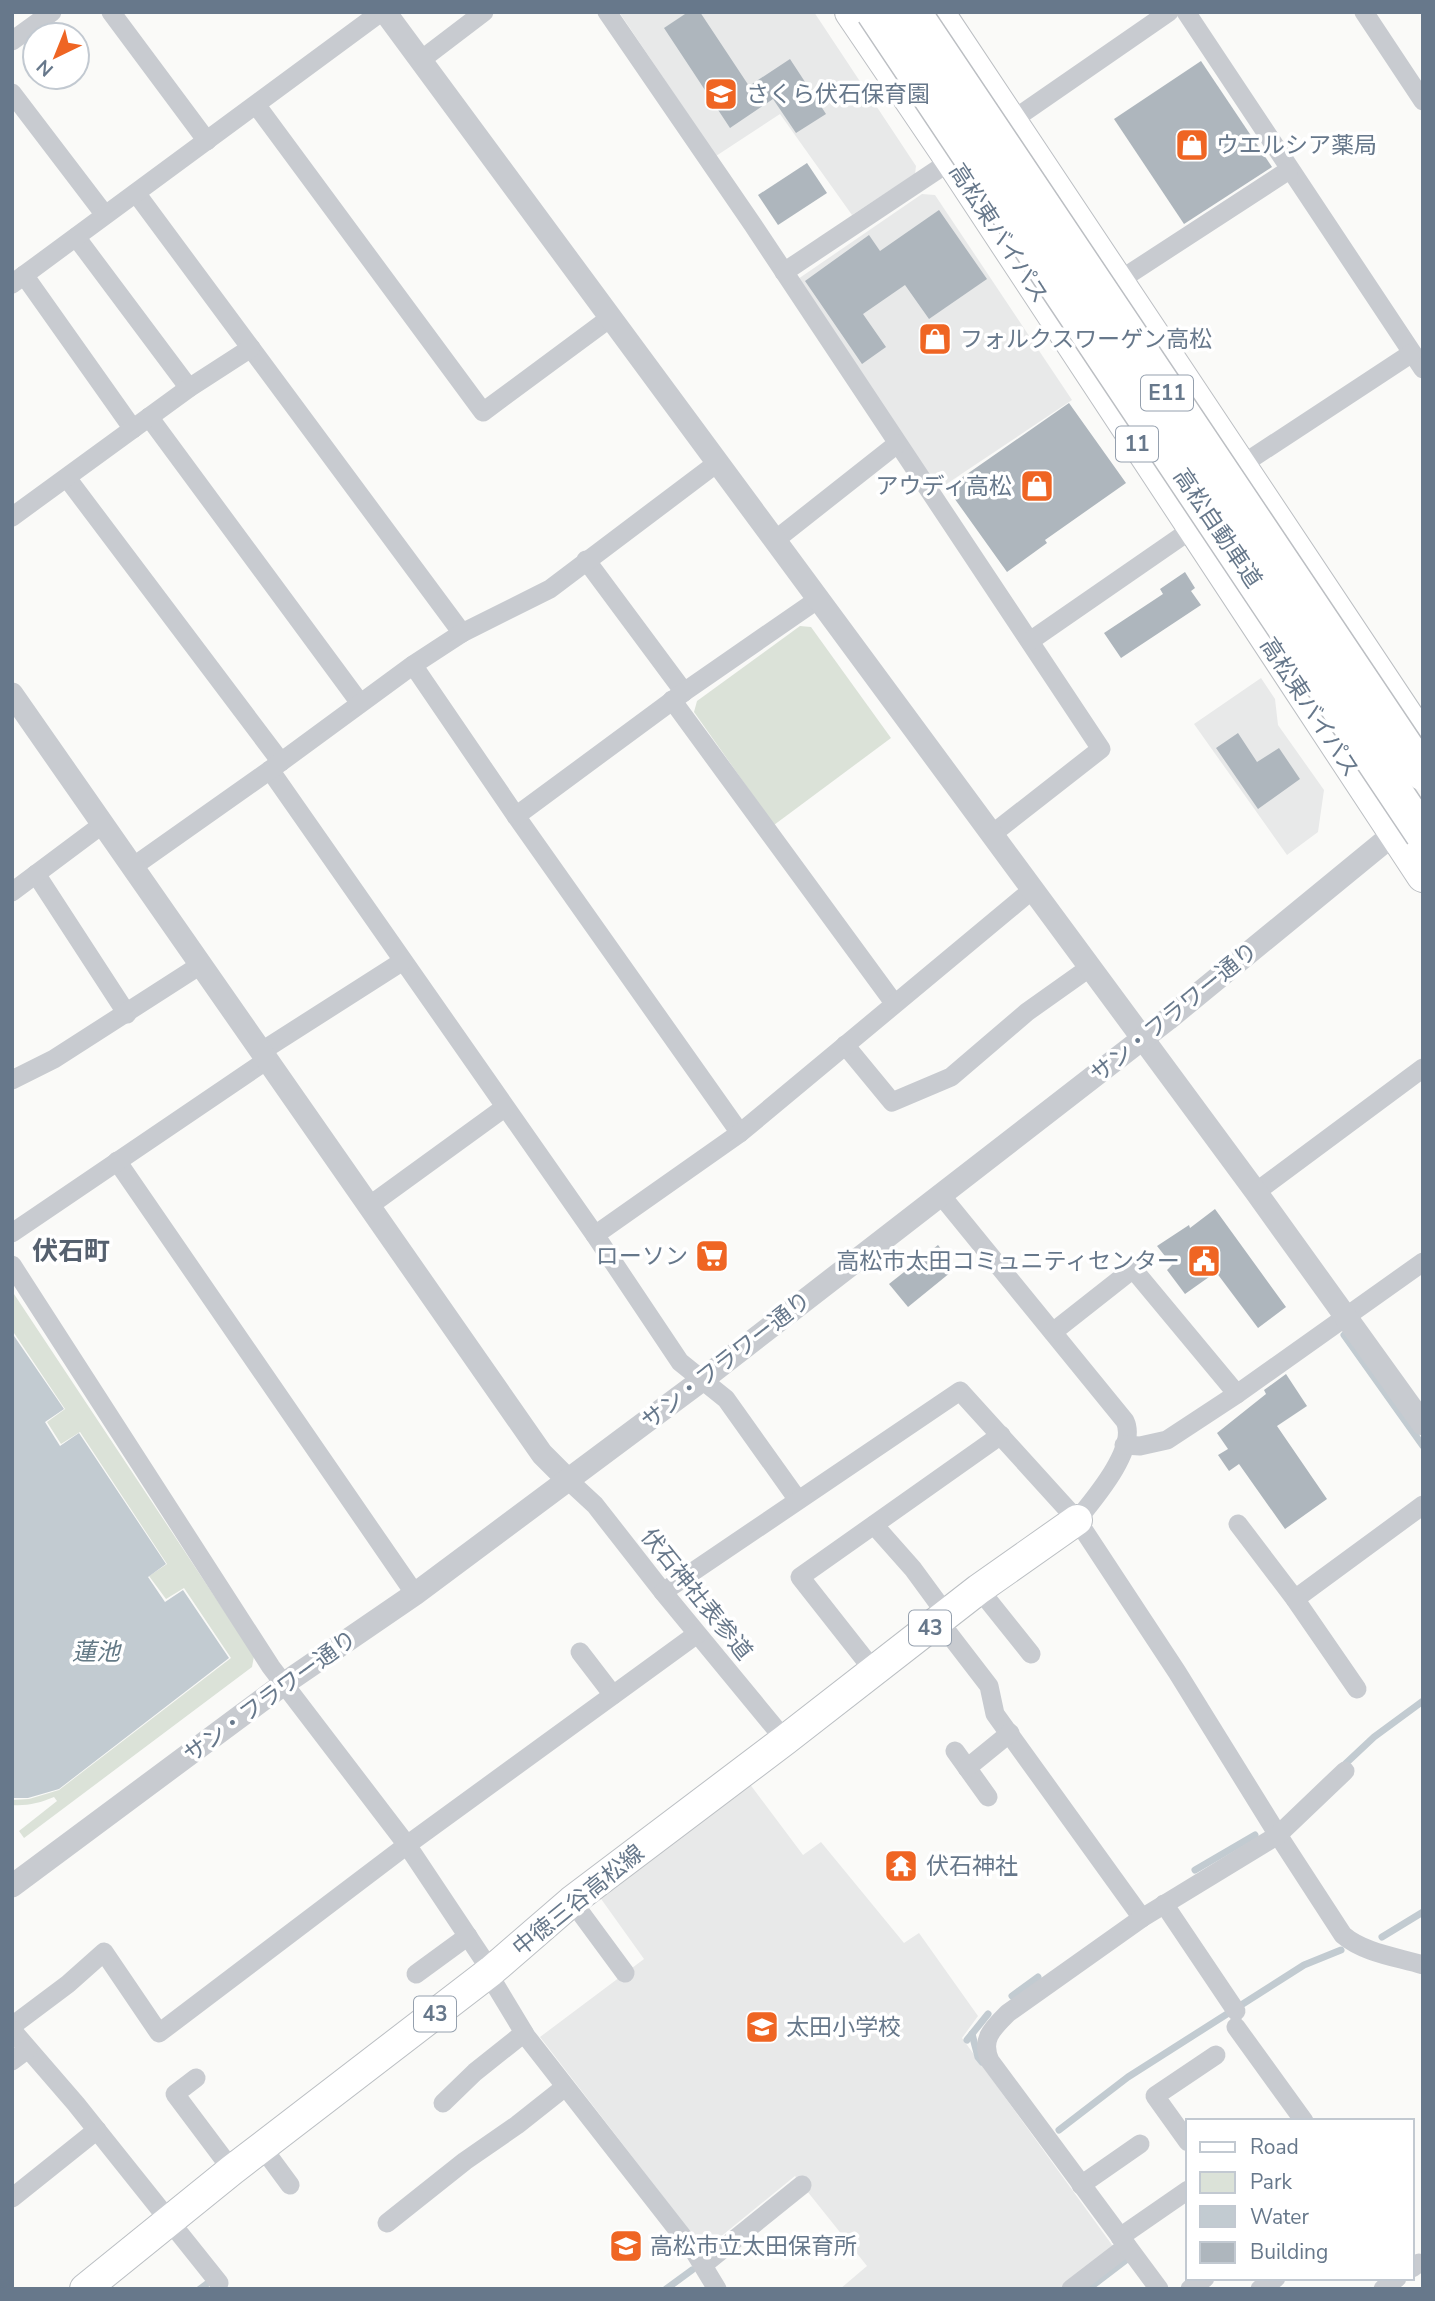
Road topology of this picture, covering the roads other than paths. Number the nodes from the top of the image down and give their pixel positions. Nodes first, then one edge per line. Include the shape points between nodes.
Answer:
1 (52, 12) edge
2 (111, 12) edge
3 (383, 12) edge
4 (484, 12) edge
5 (607, 12) edge
6 (851, 12) edge
7 (874, 12) edge
8 (913, 12) edge
9 (938, 12) edge
10 (1169, 12) edge
11 (1186, 12) edge
12 (1364, 12) edge
13 (12, 41) edge
14 (421, 60) junction
15 (12, 93) edge
16 (1423, 101) edge
17 (257, 106) junction
18 (1011, 121) junction
19 (207, 141) junction
20 (952, 160) junction
21 (1289, 170) junction
22 (136, 193) junction
23 (104, 215) junction
24 (76, 236) junction
25 (784, 272) junction
26 (18, 279) edge
27 (1117, 282) junction
28 (610, 318) junction
29 (251, 348) junction
30 (1417, 361) edge
31 (189, 388) junction
32 (149, 417) junction
33 (133, 429) junction
34 (897, 444) junction
35 (717, 463) junction
36 (1240, 466) junction
37 (67, 478) junction
38 (12, 517) edge
39 (1192, 529) junction
40 (774, 541) junction
41 (586, 561) junction
42 (817, 600) junction
43 (462, 633) junction
44 (1030, 641) junction
45 (413, 665) junction
46 (12, 694) edge
47 (678, 696) junction
48 (360, 703) junction
49 (1423, 740) edge
50 (275, 766) junction
51 (1423, 773) edge
52 (1423, 811) edge
53 (516, 816) junction
54 (103, 824) junction
55 (1408, 834) edge
56 (991, 835) junction
57 (134, 866) junction
58 (36, 874) junction
59 (1423, 876) edge
60 (1032, 891) junction
61 (12, 892) edge
62 (403, 961) junction
63 (202, 964) junction
64 (1090, 968) junction
65 (894, 1003) junction
66 (127, 1014) junction
67 (1142, 1039) junction
68 (845, 1045) junction
69 (265, 1056) junction
70 (1423, 1068) edge
71 (12, 1080) edge
72 (504, 1108) junction
73 (740, 1133) junction
74 (117, 1161) junction
75 (1255, 1192) junction
76 (940, 1194) junction
77 (369, 1206) junction
78 (12, 1233) edge
79 (595, 1235) junction
80 (1423, 1262) edge
81 (12, 1265) edge
82 (1346, 1317) junction
83 (1052, 1332) junction
84 (702, 1380) junction
85 (1237, 1394) junction
86 (1423, 1424) edge
87 (1001, 1434) junction
88 (1124, 1445) junction
89 (568, 1480) junction
90 (798, 1500) junction
91 (1423, 1505) edge
92 (1077, 1520) junction
93 (1238, 1524) dead end
94 (874, 1525) junction
95 (979, 1589) junction
96 (663, 1592) junction
97 (415, 1594) junction
98 (1295, 1599) junction
99 (943, 1618) junction
100 (697, 1634) junction
101 (580, 1652) dead end
102 (1031, 1654) dead end
103 (874, 1671) junction
104 (285, 1684) junction
105 (1357, 1689) dead end
106 (613, 1695) junction
107 (1010, 1733) junction
108 (785, 1741) junction
109 (955, 1751) dead end
110 (967, 1768) junction
111 (1345, 1771) dead end
112 (988, 1797) dead end
113 (1278, 1835) junction
114 (407, 1845) junction
115 (12, 1886) edge
116 (572, 1901) junction
117 (1164, 1904) junction
118 (1142, 1918) junction
119 (468, 1936) junction
120 (1423, 1965) edge
121 (490, 1972) junction
122 (625, 1973) dead end
123 (416, 1974) dead end
124 (12, 2028) edge
125 (524, 2034) junction
126 (28, 2049) junction
127 (1216, 2055) dead end
128 (12, 2061) edge
129 (196, 2078) dead end
130 (565, 2087) junction
131 (443, 2103) dead end
132 (1303, 2119) edge
133 (97, 2130) junction
134 (1186, 2140) edge
135 (1140, 2144) dead end
136 (262, 2147) junction
137 (232, 2170) junction
138 (290, 2185) dead end
139 (803, 2185) dead end
140 (1082, 2185) junction
141 (1186, 2192) edge
142 (12, 2198) edge
143 (169, 2220) junction
144 (387, 2223) dead end
145 (1124, 2242) junction
146 (702, 2265) junction
147 (220, 2287) edge
148 (85, 2289) edge
149 (717, 2289) edge
150 (1072, 2289) edge
151 (1159, 2289) edge

1 - 13 street
2 - 19 street
3 - 14 street
3 - 17 street
4 - 14 street
5 - 25 street
6 - 20 highway, 高松東バイパス / 11
7 - 55 highway, 高松自動車道 / E11, bridge
8 - 51 highway, 高松自動車道 / E11, bridge
9 - 18 highway
10 - 18 street
11 - 21 street
12 - 16 street
14 - 28 street
15 - 23 street
17 - 19 street
17 - 28 street via 483,412
18 - 20 street
18 - 27 highway
19 - 22 street
20 - 25 street
20 - 39 highway, 高松東バイパス / 11
21 - 27 street
21 - 30 street
22 - 23 street
22 - 29 street
23 - 24 street
24 - 26 street
24 - 31 street
25 - 34 street
26 - 33 street
27 - 36 highway
28 - 35 street
29 - 31 street
29 - 43 street
30 - 36 street
31 - 32 street
32 - 33 street
32 - 48 street
33 - 37 street
34 - 40 street
34 - 44 street
35 - 40 street
35 - 41 street
36 - 49 highway
37 - 38 street
37 - 50 street
39 - 44 street
39 - 55 highway, 高松東バイパス / 11
40 - 42 street
41 - 43 street via 550,589
41 - 47 street
42 - 47 street
42 - 56 street
43 - 45 street
44 - 56 street via 1101,749
45 - 48 street
45 - 53 street
46 - 54 street
47 - 53 street
47 - 65 street
48 - 50 street
50 - 57 street
50 - 62 street
52 - 55 street, サン・フラワー通り
53 - 73 street
54 - 57 street
54 - 58 street
55 - 59 highway, 高松東バイパス / 11
55 - 67 street, サン・フラワー通り
56 - 60 street
57 - 63 street
58 - 61 street
58 - 66 street
60 - 64 street
60 - 65 street
62 - 69 street
62 - 72 street
63 - 66 street
63 - 69 street
64 - 67 street
64 - 68 street via 1027,1012 951,1077 892,1102
65 - 68 street
66 - 71 street
67 - 75 street
67 - 76 street, サン・フラワー通り
68 - 73 street
69 - 74 street
69 - 77 street
70 - 75 street
72 - 77 street
72 - 79 street
73 - 79 street
74 - 78 street
74 - 97 street
75 - 82 street
76 - 83 street
76 - 84 street, サン・フラワー通り
77 - 89 street via 542,1454
79 - 84 street via 680,1362
80 - 82 street
81 - 104 street
82 - 85 street
82 - 86 street
83 - 85 street via 1133,1269
83 - 88 street via 1125,1421 1129,1434
84 - 89 street, サン・フラワー通り
84 - 90 street via 726,1399
85 - 88 street via 1167,1440
87 - 90 street via 960,1391
87 - 92 street
87 - 94 street
88 - 92 street via 1107,1482
89 - 96 street, 伏石神社表参道 via 595,1505
89 - 97 street, サン・フラワー通り
90 - 96 street
91 - 98 street
92 - 95 main road, 中徳三谷高松線 / 43
92 - 113 street
93 - 98 street
94 - 99 street via 913,1569
94 - 103 street via 800,1577
95 - 99 main road, 中徳三谷高松線 / 43
95 - 102 street
96 - 100 street, 伏石神社表参道
97 - 104 street, サン・フラワー通り
98 - 105 street
99 - 103 main road, 中徳三谷高松線 / 43
99 - 107 street via 989,1686 995,1714
100 - 106 street
100 - 108 street, 伏石神社表参道
101 - 106 street
103 - 108 main road, 中徳三谷高松線 / 43
104 - 114 street
104 - 115 street, サン・フラワー通り
106 - 114 street
107 - 110 street
107 - 118 street
108 - 116 main road, 中徳三谷高松線 / 43
109 - 110 street
110 - 112 street
111 - 113 street
113 - 117 street
113 - 120 street via 1343,1935 1364,1948
114 - 119 street
114 - 124 street via 159,2033 104,1952
116 - 121 main road, 中徳三谷高松線 / 43
116 - 122 street
117 - 118 street
117 - 132 street
118 - 140 street via 1008,2013 990,2030 985,2045 990,2061
119 - 121 street
119 - 123 street
121 - 125 street
121 - 136 main road, 中徳三谷高松線 / 43
124 - 126 street
125 - 130 street
125 - 131 street
126 - 128 street
126 - 133 street
127 - 134 street via 1155,2096
129 - 137 street via 175,2094
130 - 144 street
130 - 146 street
133 - 142 street
133 - 143 street
135 - 140 street
136 - 137 main road, 中徳三谷高松線 / 43
136 - 138 street
137 - 143 main road, 中徳三谷高松線 / 43
139 - 146 street
140 - 145 street
141 - 145 street
143 - 147 street
143 - 148 main road, 中徳三谷高松線 / 43
145 - 150 street
145 - 151 street
146 - 149 street

